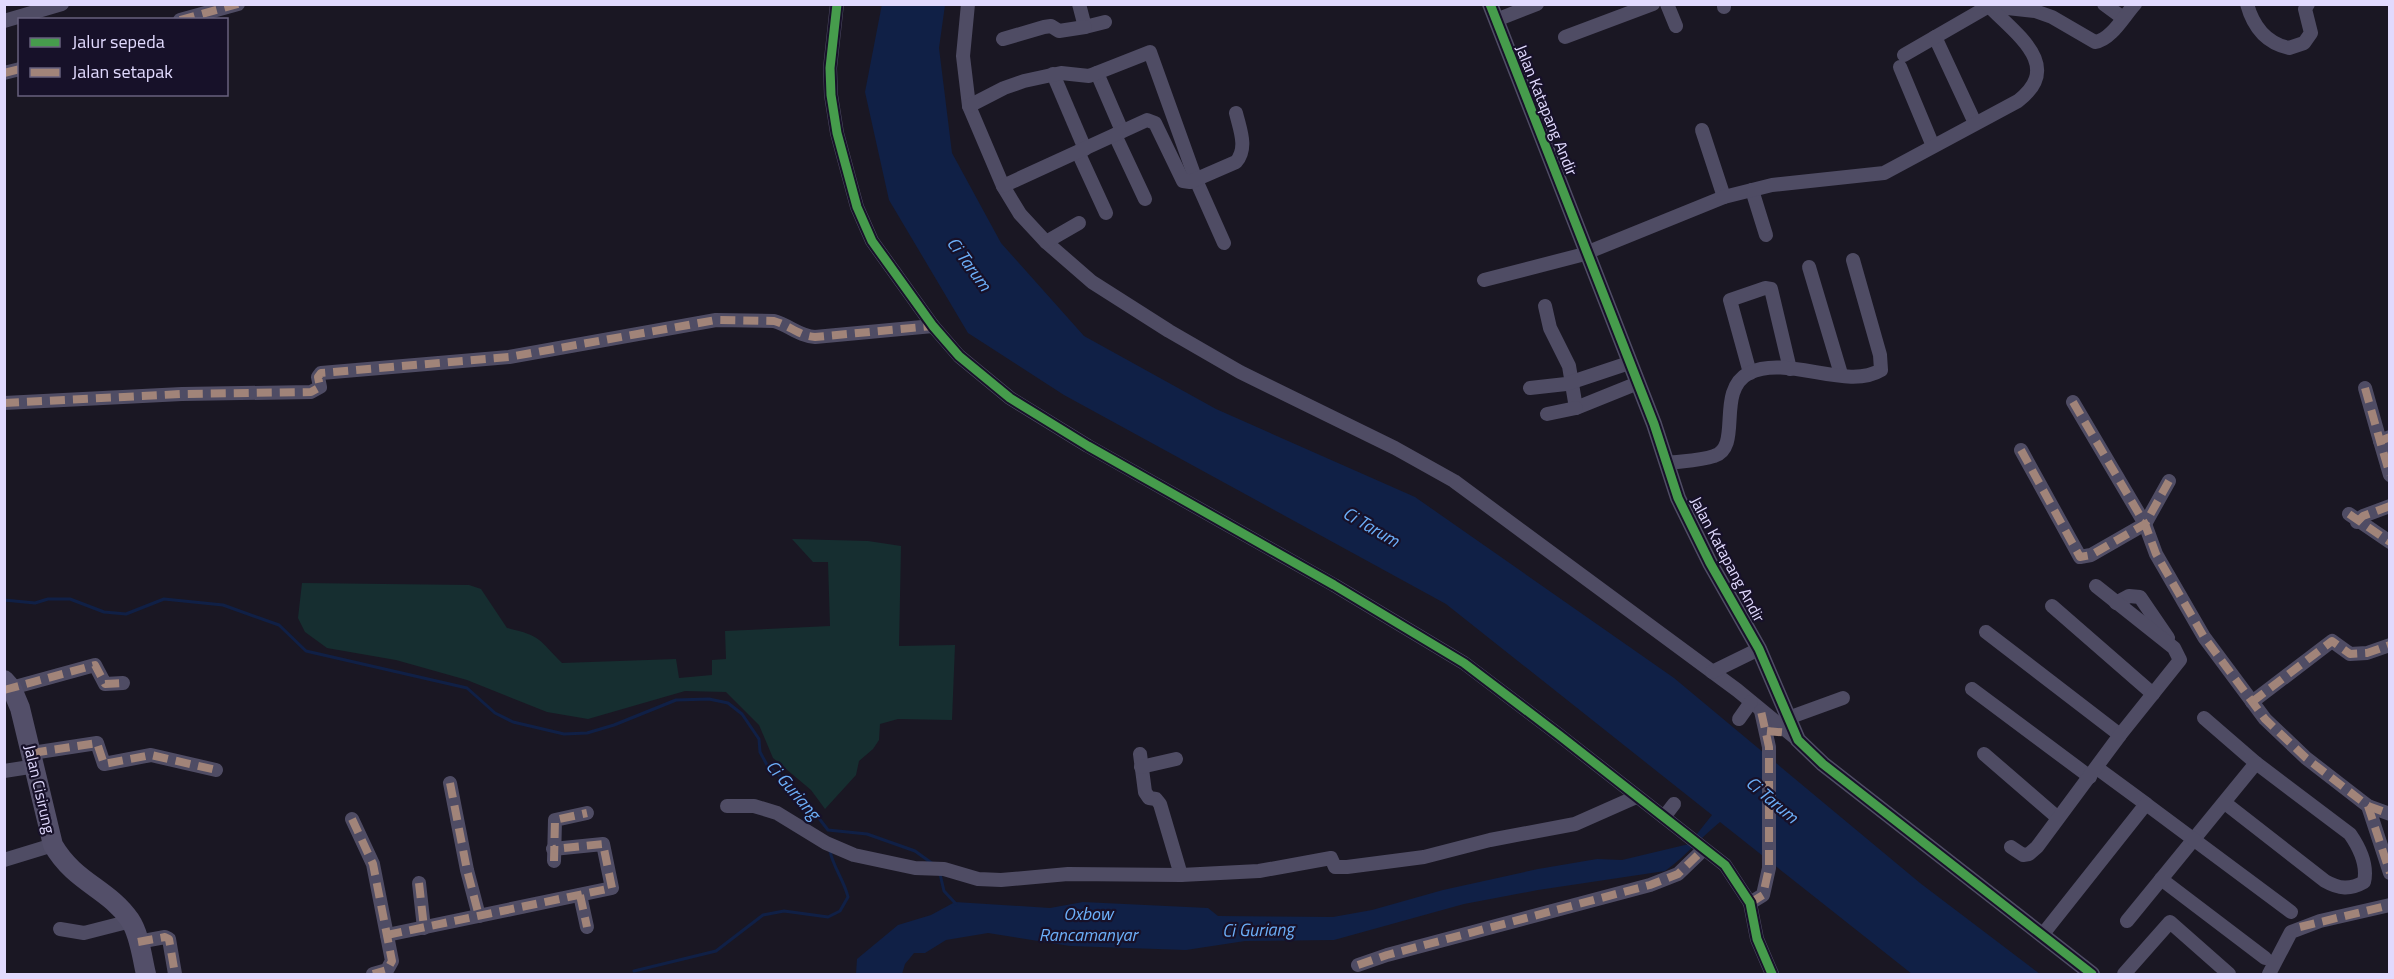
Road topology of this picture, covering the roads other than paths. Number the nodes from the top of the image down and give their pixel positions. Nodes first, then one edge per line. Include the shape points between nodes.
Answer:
1 (62, 4) edge
2 (238, 4) edge
3 (837, 4) edge
4 (968, 4) edge
5 (1079, 4) edge
6 (1537, 4) edge
7 (1653, 4) edge
8 (1667, 4) edge
9 (2104, 4) edge
10 (2135, 4) edge
11 (2247, 4) edge
12 (2308, 4) edge
13 (1988, 5) edge
14 (1494, 9) edge
15 (187, 18) edge
16 (2123, 18) junction
17 (4, 21) edge
18 (1105, 22) dead end
19 (1676, 26) dead end
20 (1084, 27) junction
21 (1565, 37) dead end
22 (1935, 37) junction
23 (1003, 39) dead end
24 (1097, 73) junction
25 (1053, 74) junction
26 (969, 106) junction
27 (1236, 113) dead end
28 (1975, 123) junction
29 (1702, 130) dead end
30 (1118, 133) junction
31 (1933, 146) junction
32 (1081, 151) junction
33 (1196, 180) junction
34 (1003, 186) junction
35 (1752, 190) junction
36 (1724, 197) junction
37 (1145, 199) dead end
38 (1106, 213) dead end
39 (1079, 223) dead end
40 (1766, 235) dead end
41 (1046, 242) junction
42 (1224, 243) dead end
43 (1587, 253) junction
44 (1852, 260) dead end
45 (1809, 267) dead end
46 (1484, 280) dead end
47 (1545, 306) dead end
48 (933, 326) junction
49 (1629, 363) junction
50 (1790, 369) junction
51 (1750, 373) junction
52 (1841, 374) junction
53 (1573, 382) junction
54 (1638, 383) junction
55 (1530, 388) dead end
56 (2366, 388) dead end
57 (2073, 402) dead end
58 (4, 403) edge
59 (1576, 408) junction
60 (1547, 414) dead end
61 (2385, 439) edge
62 (2021, 450) dead end
63 (1669, 466) junction
64 (2390, 475) edge
65 (2169, 481) dead end
66 (2390, 506) edge
67 (2145, 524) junction
68 (2390, 542) edge
69 (2096, 586) dead end
70 (2116, 603) junction
71 (2052, 606) dead end
72 (1986, 632) dead end
73 (2390, 645) edge
74 (2174, 648) junction
75 (1759, 649) junction
76 (1712, 672) junction
77 (123, 683) dead end
78 (7, 686) edge
79 (1972, 689) dead end
80 (2153, 694) junction
81 (1843, 698) dead end
82 (2252, 702) junction
83 (1756, 706) junction
84 (2204, 718) dead end
85 (1739, 719) dead end
86 (1792, 730) junction
87 (1767, 731) junction
88 (2120, 735) junction
89 (1984, 754) dead end
90 (1176, 759) dead end
91 (34, 760) junction
92 (2256, 763) junction
93 (4, 771) edge
94 (216, 771) dead end
95 (2094, 772) junction
96 (450, 783) dead end
97 (1636, 797) junction
98 (2225, 803) junction
99 (1674, 804) dead end
100 (2146, 804) junction
101 (727, 806) dead end
102 (2368, 806) junction
103 (587, 813) dead end
104 (2390, 814) edge
105 (1664, 817) junction
106 (2058, 818) junction
107 (352, 819) dead end
108 (2192, 839) junction
109 (1698, 844) junction
110 (53, 845) junction
111 (2011, 847) dead end
112 (4, 860) edge
113 (2390, 873) edge
114 (1181, 875) junction
115 (2160, 879) junction
116 (420, 883) dead end
117 (580, 895) junction
118 (1749, 903) junction
119 (2390, 905) edge
120 (2291, 912) dead end
121 (479, 916) junction
122 (131, 921) junction
123 (2127, 921) dead end
124 (586, 927) dead end
125 (424, 928) junction
126 (60, 929) dead end
127 (2043, 934) junction
128 (387, 935) junction
129 (138, 942) junction
130 (2265, 958) dead end
131 (1358, 965) dead end
132 (146, 975) edge
133 (176, 975) edge
134 (373, 975) edge
135 (1772, 975) edge
136 (2092, 975) edge
137 (2124, 975) edge
138 (2229, 975) edge
139 (2269, 975) edge

1 - 17 street
2 - 15 street
3 - 48 street via 831,95 857,207 872,241
4 - 26 street via 963,56
5 - 20 street
6 - 14 street
7 - 21 street
8 - 19 street
9 - 16 street
10 - 16 street
11 - 12 street via 2263,35 2289,48 2304,43 2311,33 2305,9
13 - 16 street via 2035,11 2095,42 2102,41
13 - 22 street
13 - 28 street via 2024,40 2039,70 2028,93
14 - 43 street, Jalan Katapang Andir
18 - 20 street
20 - 23 street via 1059,31 1044,27
22 - 28 street
22 - 31 street via 1902,61
24 - 25 street via 1081,77
24 - 30 street
24 - 33 street via 1150,52
25 - 26 street via 1004,88
25 - 32 street
26 - 34 street
27 - 33 street via 1243,145 1240,158
28 - 31 street
29 - 36 street
30 - 32 street
30 - 33 street via 1152,120 1183,181
30 - 37 street
31 - 35 street via 1884,173
32 - 34 street
32 - 38 street
33 - 42 street
34 - 41 street via 1020,214
35 - 36 street
35 - 40 street
36 - 43 street
39 - 41 street
41 - 76 street via 1092,282 1240,372 1454,481
43 - 46 street
43 - 49 street, Jalan Katapang Andir
44 - 52 street via 1880,354 1881,370 1864,377
45 - 52 street
47 - 53 street
48 - 58 street via 815,337 804,336 774,321 716,320 509,357 321,373 320,387 311,392
48 - 97 street via 959,356 1010,398 1464,663
49 - 53 street
49 - 54 street, Jalan Katapang Andir
50 - 51 street
50 - 51 street via 1771,289 1765,288 1730,300
50 - 52 street
51 - 63 street via 1737,383 1730,398 1725,448 1715,456
53 - 55 street
53 - 59 street
54 - 59 street
54 - 63 street, Jalan Katapang Andir
56 - 61 street
57 - 67 street
59 - 60 street
61 - 64 street
62 - 67 street via 2080,557 2091,555
63 - 75 street, Jalan Katapang Andir via 1678,498
65 - 67 street
66 - 68 street via 2353,518
67 - 82 street via 2156,554 2204,637
69 - 70 street
70 - 74 street
70 - 74 street via 2128,596 2139,597
71 - 80 street
72 - 88 street
73 - 82 street via 2350,654 2332,641
74 - 80 street via 2180,660
75 - 76 street
75 - 86 street, Jalan Katapang Andir
76 - 83 street
77 - 78 street via 105,684 95,665
78 - 91 main road, Jalan Cisirung
79 - 95 street
80 - 88 street
81 - 86 street
82 - 102 street via 2306,758
83 - 85 street
83 - 86 street
83 - 87 street
84 - 92 street
86 - 87 street
86 - 127 street, Jalan Katapang Andir via 1823,764
87 - 118 street via 1769,868 1763,895
88 - 95 street
89 - 106 street
90 - 114 street via 1140,760 1145,792 1160,804
91 - 93 street
91 - 94 street via 97,743 104,764 151,755
91 - 110 main road, Jalan Cisirung
92 - 98 street
92 - 98 street via 2350,834 2359,847 2364,882 2348,888 2325,881
95 - 100 street
95 - 106 street
96 - 121 street
97 - 105 street
97 - 114 street via 1575,824 1424,857 1341,867 1335,867 1331,858 1322,858 1259,871
98 - 108 street
99 - 105 street
100 - 108 street
100 - 127 street
101 - 114 street via 765,808 854,855 962,876 1001,880 1068,874
102 - 104 street
102 - 113 street
103 - 117 street via 555,820 554,855 605,846 612,888
105 - 109 street
106 - 111 street via 2029,854 2019,854
107 - 128 street via 373,864
108 - 115 street
108 - 120 street
109 - 118 street via 1725,865
109 - 131 street via 1678,874 1650,885
110 - 112 street
110 - 122 main road, Jalan Cisirung via 74,873 117,904
115 - 123 street
115 - 130 street
116 - 125 street
117 - 121 street
117 - 124 street
118 - 135 street via 1757,939
119 - 139 street via 2320,921 2292,932
121 - 125 street
122 - 126 street via 84,933
122 - 129 main road, Jalan Cisirung
125 - 128 street
127 - 136 street, Jalan Katapang Andir
128 - 134 street via 391,966
129 - 132 main road, Jalan Cisirung
129 - 133 street via 169,939
137 - 138 street via 2170,922

